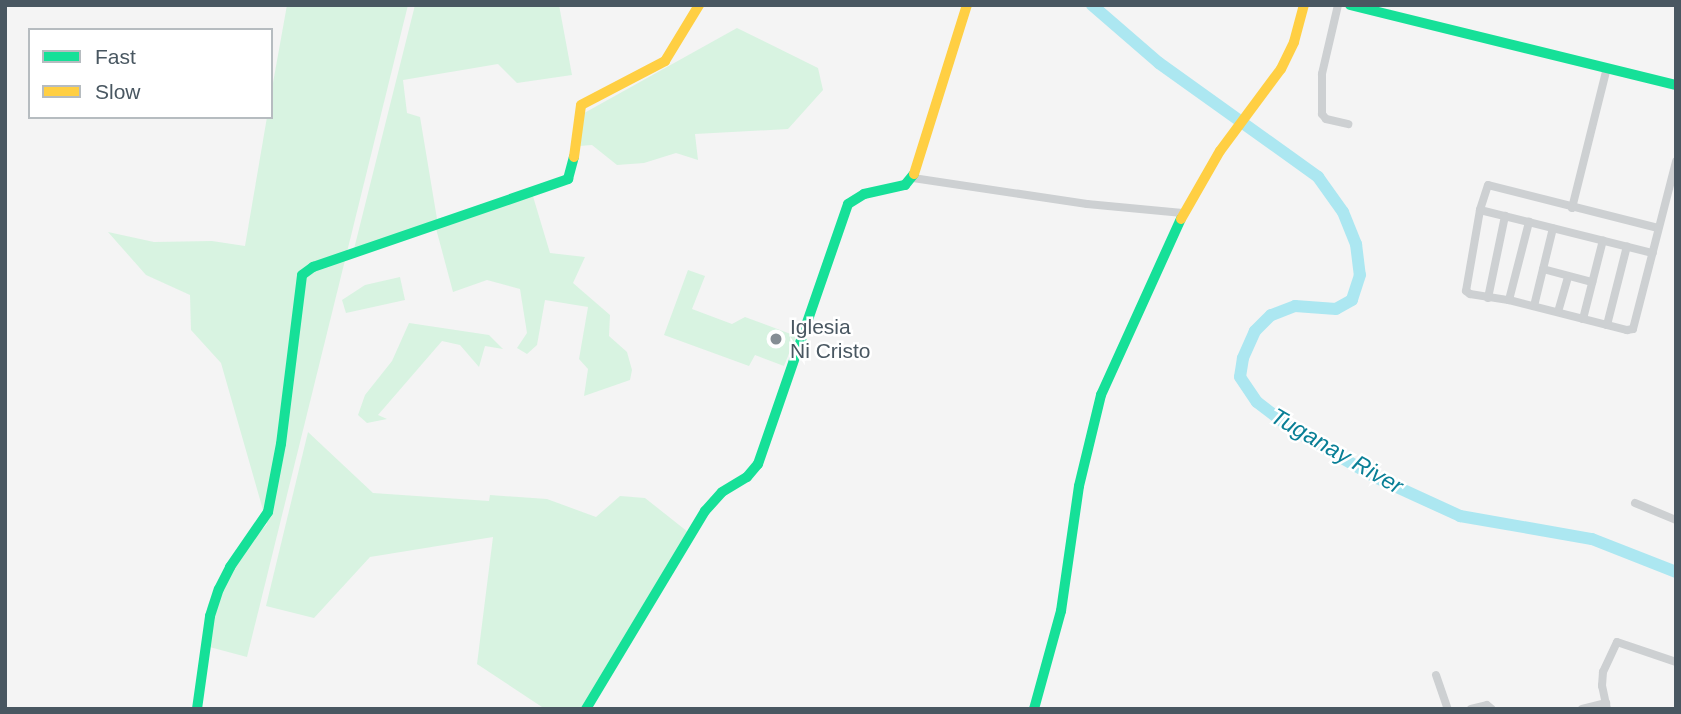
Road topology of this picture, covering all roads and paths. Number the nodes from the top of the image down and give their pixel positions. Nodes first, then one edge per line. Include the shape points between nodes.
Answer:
1 (699, 5) edge
2 (968, 5) edge
3 (1304, 5) edge
4 (1339, 5) edge
5 (1350, 5) edge
6 (1607, 68) junction
7 (1676, 85) edge
8 (1348, 124) dead end
9 (1676, 161) edge
10 (913, 178) junction
11 (1572, 208) junction
12 (1480, 210) junction
13 (1184, 213) junction
14 (1505, 216) junction
15 (1530, 222) junction
16 (1553, 228) junction
17 (1658, 228) junction
18 (1603, 240) junction
19 (1627, 246) junction
20 (1653, 253) junction
21 (1543, 270) junction
22 (1568, 275) junction
23 (1592, 282) junction
24 (1488, 298) junction
25 (1509, 300) junction
26 (1534, 306) junction
27 (1558, 312) junction
28 (1583, 318) junction
29 (1607, 325) junction
30 (1635, 503) dead end
31 (1676, 520) edge
32 (1676, 662) edge
33 (1436, 676) dead end
34 (1606, 706) edge
35 (197, 709) edge
36 (586, 709) edge
37 (1034, 709) edge
38 (1448, 709) edge
39 (1471, 709) edge
40 (1492, 709) edge
41 (1582, 709) edge

1 - 35 street via 665,61 581,105 568,179 313,267 302,275 268,512 219,589 210,616
2 - 10 street
3 - 13 street via 1289,56 1210,165
4 - 8 street via 1322,74 1322,114
5 - 6 street
6 - 7 street
6 - 11 street
9 - 17 street
10 - 13 street
10 - 36 street via 905,185 864,194 848,204 758,464 705,511
11 - 12 street via 1491,185
11 - 17 street
12 - 14 street
12 - 24 street via 1465,288 1470,294
13 - 37 street via 1113,364 1092,422 1061,611
14 - 15 street
14 - 24 street
15 - 16 street
15 - 25 street
16 - 18 street
16 - 21 street
17 - 20 street
18 - 19 street
18 - 23 street
19 - 20 street
19 - 29 street
20 - 29 street via 1635,327 1627,330
21 - 22 street
21 - 26 street
22 - 23 street
22 - 27 street
23 - 28 street
24 - 25 street
25 - 26 street
26 - 27 street
27 - 28 street
28 - 29 street
30 - 31 street
32 - 34 street via 1617,642 1604,672
33 - 38 street
34 - 41 street
39 - 40 street via 1487,705

